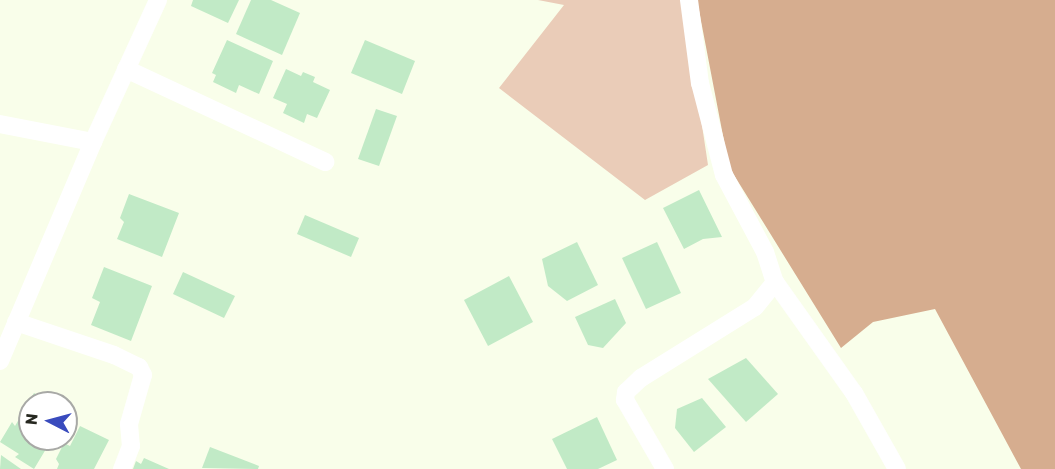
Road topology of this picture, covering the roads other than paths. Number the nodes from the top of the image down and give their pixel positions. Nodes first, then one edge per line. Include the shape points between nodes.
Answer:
1 (158, 0) edge
2 (689, 0) edge
3 (126, 69) junction
4 (0, 124) edge
5 (93, 142) junction
6 (325, 162) dead end
7 (775, 282) junction
8 (16, 322) junction
9 (0, 361) edge
10 (122, 469) edge
11 (665, 469) edge
12 (897, 469) edge

1 - 3 street
2 - 7 street via 700,83 724,175 765,252
3 - 5 street
3 - 6 street
4 - 5 street
5 - 8 street
7 - 11 street via 755,307 641,378 626,392 625,400
7 - 12 street via 854,393
8 - 9 street
8 - 10 street via 139,367 142,375 129,424 131,446

